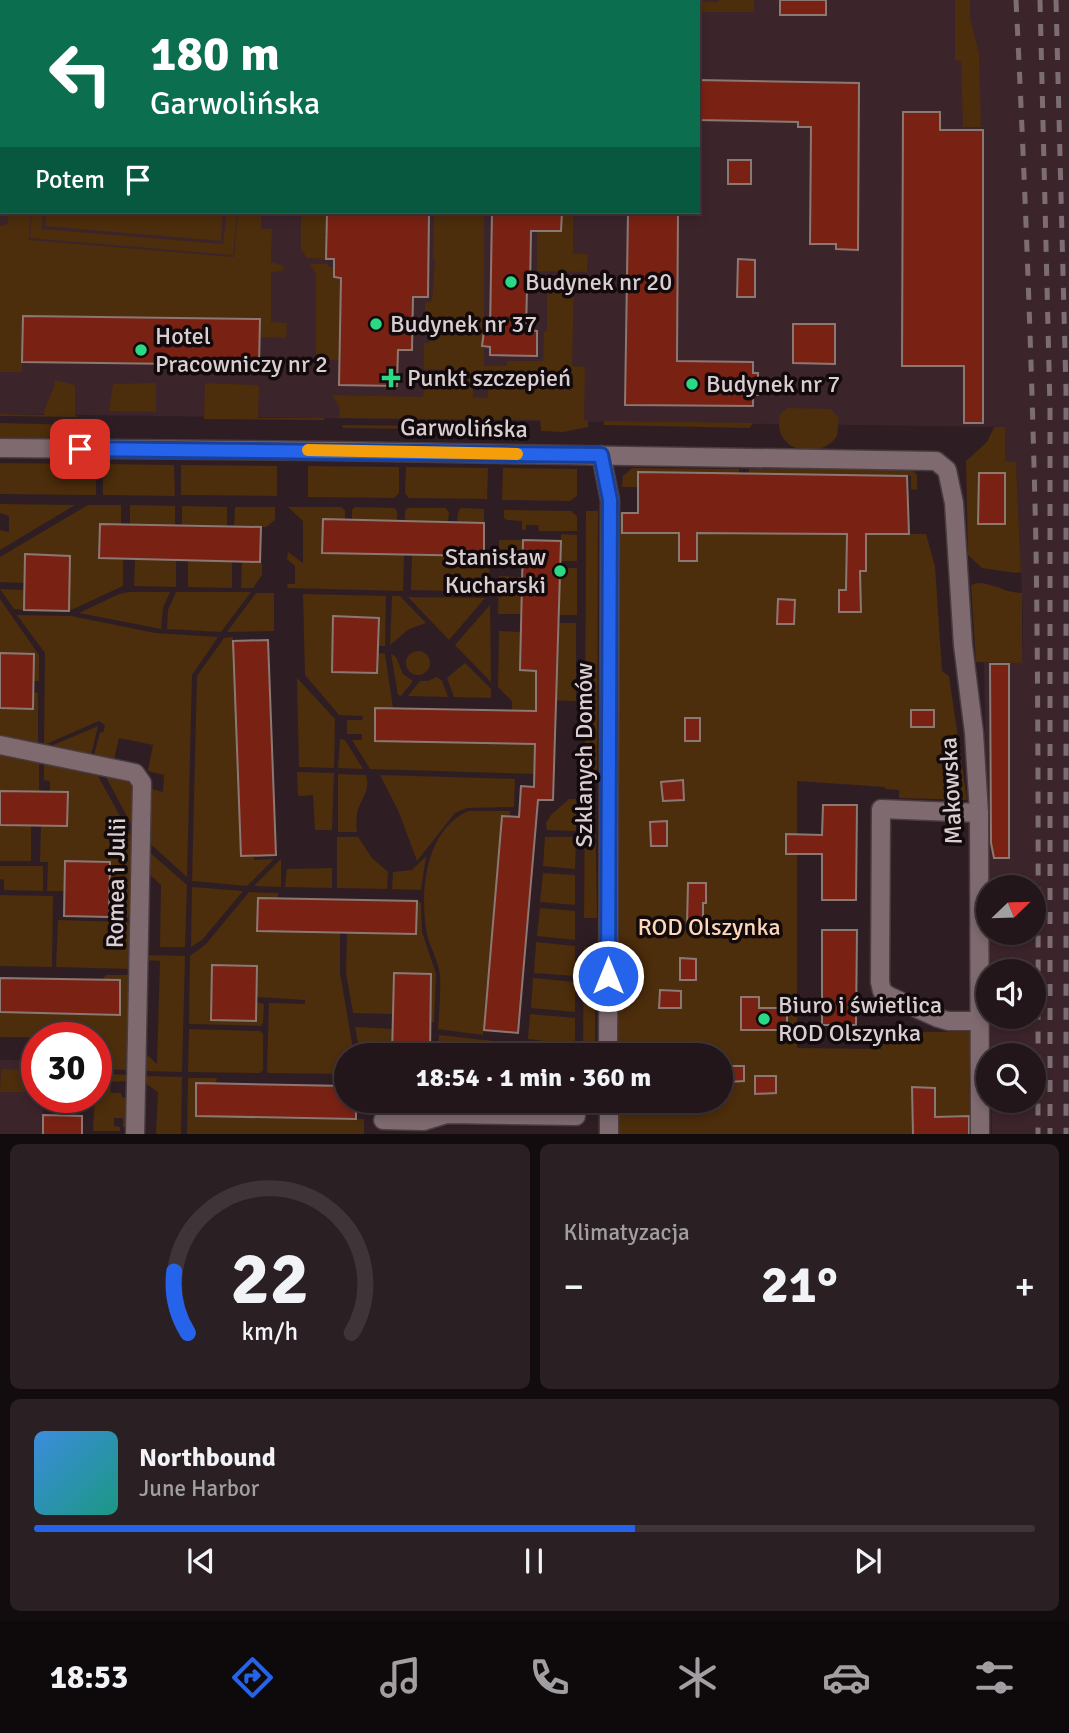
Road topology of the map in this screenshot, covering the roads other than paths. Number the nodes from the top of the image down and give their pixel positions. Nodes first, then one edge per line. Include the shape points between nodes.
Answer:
1 (0, 448) edge
2 (601, 455) junction
3 (928, 459) joint
4 (0, 745) edge
5 (979, 813) junction
6 (979, 959) edge
7 (976, 1021) edge
8 (979, 1029) edge
9 (608, 1043) edge
10 (609, 1113) edge
11 (576, 1116) dead end
12 (383, 1120) dead end
13 (135, 1134) edge
14 (609, 1134) edge
15 (980, 1134) edge

1 - 2 street, Garwolińska
2 - 3 street, Garwolińska
2 - 9 street, Szklanych Domów via 610,500
3 - 5 street, Makowska via 947,470 954,503
4 - 13 street, Romea i Julii via 135,773 142,783
5 - 6 street, Makowska
5 - 7 street via 881,808 882,991 938,1018
8 - 15 street, Makowska
10 - 14 street
11 - 12 street via 447,1114 424,1121

